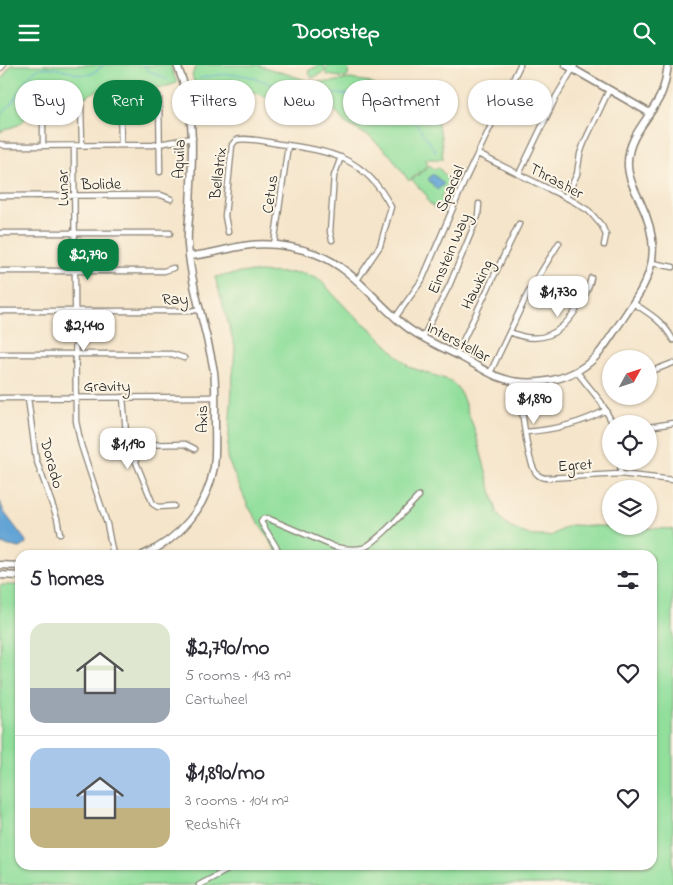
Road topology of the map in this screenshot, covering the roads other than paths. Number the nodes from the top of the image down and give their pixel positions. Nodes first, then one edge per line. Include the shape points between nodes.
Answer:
1 (177, 65) edge
2 (520, 65) edge
3 (566, 65) edge
4 (668, 65) edge
5 (574, 67) edge
6 (610, 90) junction
7 (650, 113) junction
8 (193, 138) junction
9 (0, 144) edge
10 (160, 144) junction
11 (82, 145) junction
12 (121, 145) junction
13 (288, 145) junction
14 (43, 146) junction
15 (74, 146) junction
16 (478, 153) junction
17 (341, 157) junction
18 (160, 172) dead end
19 (519, 174) junction
20 (0, 195) edge
21 (75, 196) junction
22 (566, 197) junction
23 (171, 199) dead end
24 (479, 204) dead end
25 (519, 223) dead end
26 (75, 232) junction
27 (228, 232) dead end
28 (0, 233) edge
29 (170, 233) dead end
30 (332, 241) dead end
31 (559, 243) dead end
32 (274, 245) junction
33 (604, 245) dead end
34 (189, 256) junction
35 (652, 263) junction
36 (673, 267) edge
37 (173, 268) dead end
38 (0, 271) edge
39 (75, 271) junction
40 (357, 279) junction
41 (591, 279) dead end
42 (633, 303) junction
43 (200, 309) junction
44 (0, 311) edge
45 (75, 311) junction
46 (395, 318) junction
47 (510, 332) junction
48 (423, 337) junction
49 (673, 340) edge
50 (0, 354) edge
51 (75, 354) junction
52 (456, 355) junction
53 (184, 358) dead end
54 (673, 363) edge
55 (658, 369) edge
56 (577, 371) junction
57 (490, 373) junction
58 (519, 381) junction
59 (74, 397) junction
60 (123, 397) junction
61 (215, 397) junction
62 (0, 398) edge
63 (28, 398) junction
64 (606, 410) junction
65 (608, 415) edge
66 (673, 423) edge
67 (657, 426) edge
68 (525, 432) junction
69 (129, 445) junction
70 (196, 449) dead end
71 (620, 470) edge
72 (620, 474) junction
73 (673, 480) edge
74 (419, 496) dead end
75 (174, 506) dead end
76 (60, 534) dead end
77 (112, 550) edge
78 (152, 550) edge
79 (278, 550) edge
80 (1, 564) edge
81 (15, 565) edge
82 (0, 575) edge
83 (15, 576) edge
84 (228, 870) edge
85 (199, 885) edge

1 - 8 street, Aquila via 189,102
2 - 16 street, Spacial
3 - 5 street
4 - 7 street, Interstellar via 662,92
5 - 6 street
5 - 19 street
6 - 7 street
6 - 22 street via 584,143 577,174
7 - 35 street, Interstellar via 635,135 627,164 650,227
8 - 10 street
8 - 34 street, Aquila
9 - 14 street
10 - 12 street
10 - 12 street via 158,94 123,93 119,97
10 - 18 street
11 - 12 street
11 - 14 street via 82,103 47,102 43,108
11 - 15 street
13 - 17 street, Bellatrix
13 - 27 street, Bellatrix via 240,139 233,142 225,216
13 - 32 street, Cetus
14 - 15 street
15 - 21 street, Lunar
16 - 19 street, Thrasher
16 - 46 street, Spacial via 422,280
17 - 30 street via 334,176
17 - 40 street, Bellatrix via 366,173 392,207 380,246
19 - 22 street, Thrasher
20 - 21 street, Bolide
21 - 23 street, Bolide via 161,195
21 - 26 street, Lunar
22 - 33 street, Thrasher via 596,218 606,235
24 - 48 street, Einstein Way via 478,216 450,284
25 - 52 street, Hawking
26 - 28 street
26 - 29 street
26 - 39 street, Lunar
31 - 47 street via 528,293
32 - 34 street, Interstellar via 252,245
32 - 40 street, Interstellar via 317,255
34 - 43 street, Axis
35 - 36 street
35 - 42 street, Interstellar
37 - 39 street via 164,271
38 - 39 street
39 - 45 street, Lunar
40 - 46 street, Interstellar
41 - 47 street via 589,289 560,330 540,338
42 - 49 street via 658,320
42 - 56 street, Interstellar via 600,353
43 - 45 street, Ray
43 - 61 street, Axis via 214,371
44 - 45 street, Ray
45 - 51 street, Lunar
46 - 48 street, Interstellar
47 - 57 street
48 - 52 street, Interstellar
50 - 51 street
51 - 53 street via 172,354
51 - 59 street, Lunar
52 - 57 street, Interstellar
54 - 55 street
56 - 58 street, Interstellar via 554,380
56 - 64 street
57 - 58 street, Interstellar
58 - 68 street
59 - 60 street, Gravity
59 - 63 street, Gravity
59 - 77 street, Lunar via 81,445 107,524
60 - 61 street, Gravity
60 - 69 street
61 - 78 street, Axis via 214,465 204,497 194,516 181,530
62 - 63 street, Gravity
63 - 76 street, Dorado via 36,459
64 - 65 street
64 - 68 street via 574,424
66 - 67 street
68 - 72 street, Egret via 538,476
69 - 70 street via 185,444
69 - 75 street via 153,504 158,507
71 - 72 street
72 - 73 street, Egret
74 - 79 street via 373,542 362,548 336,547 263,519 261,522
80 - 81 street
80 - 82 street
82 - 83 street
84 - 85 street

